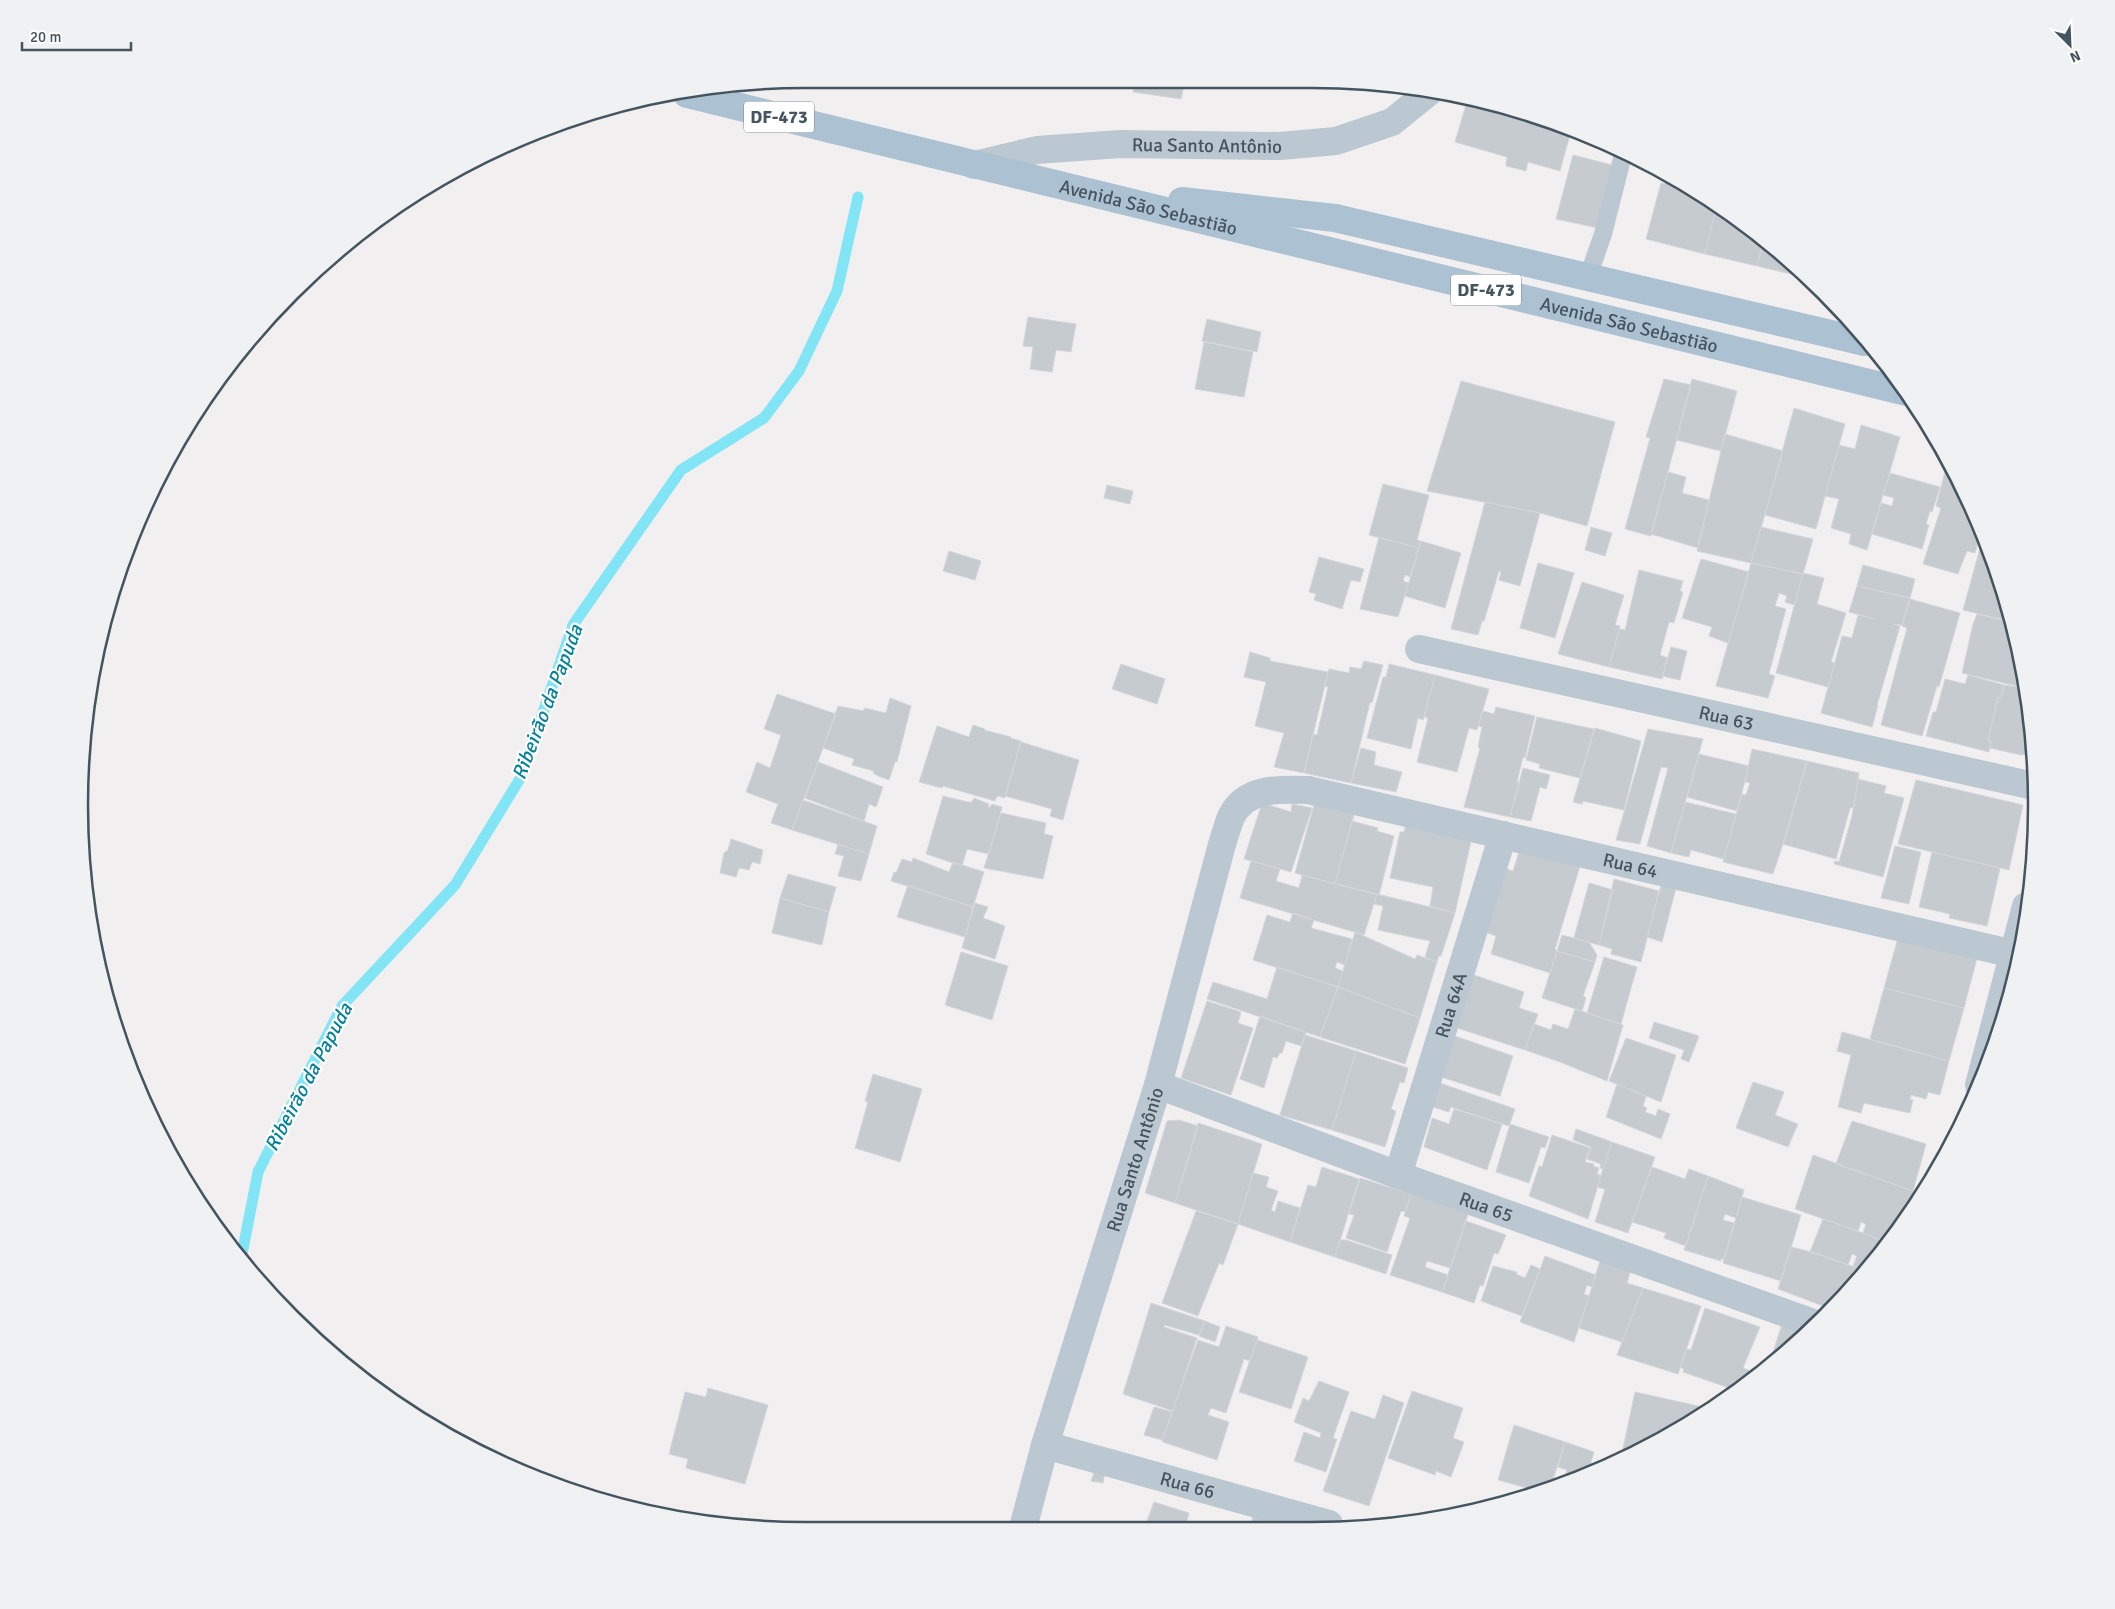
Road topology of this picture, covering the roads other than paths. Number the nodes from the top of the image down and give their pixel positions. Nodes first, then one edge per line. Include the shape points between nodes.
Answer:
1 (696, 96) edge
2 (1423, 97) edge
3 (1622, 158) edge
4 (974, 164) junction
5 (1066, 188) junction
6 (1588, 277) junction
7 (1856, 340) edge
8 (1895, 389) edge
9 (1419, 650) dead end
10 (2027, 784) edge
11 (1247, 798) joint
12 (1503, 835) junction
13 (2012, 953) edge
14 (1158, 1085) junction
15 (1398, 1175) junction
16 (1807, 1321) edge
17 (1045, 1445) junction
18 (1025, 1522) edge
19 (1320, 1522) edge

1 - 4 main road, DF-473
2 - 4 street, Rua Santo Antônio via 1392,122 1336,141 1280,146 1120,144 1037,150
3 - 6 lane via 1603,234
4 - 5 main road
5 - 6 main road, Avenida São Sebastião / DF-473 via 1334,218
5 - 8 main road, Avenida São Sebastião / DF-473
6 - 7 main road, Avenida São Sebastião / DF-473
9 - 10 street, Rua 63
11 - 12 street, Rua 64 via 1272,789 1308,790
11 - 14 street, Rua Santo Antônio via 1232,816 1221,848
12 - 13 street, Rua 64
12 - 15 street, Rua 64A
14 - 15 street, Rua 65
14 - 17 street, Rua Santo Antônio
15 - 16 street, Rua 65
17 - 18 street, Rua Santo Antônio
17 - 19 street, Rua 66

